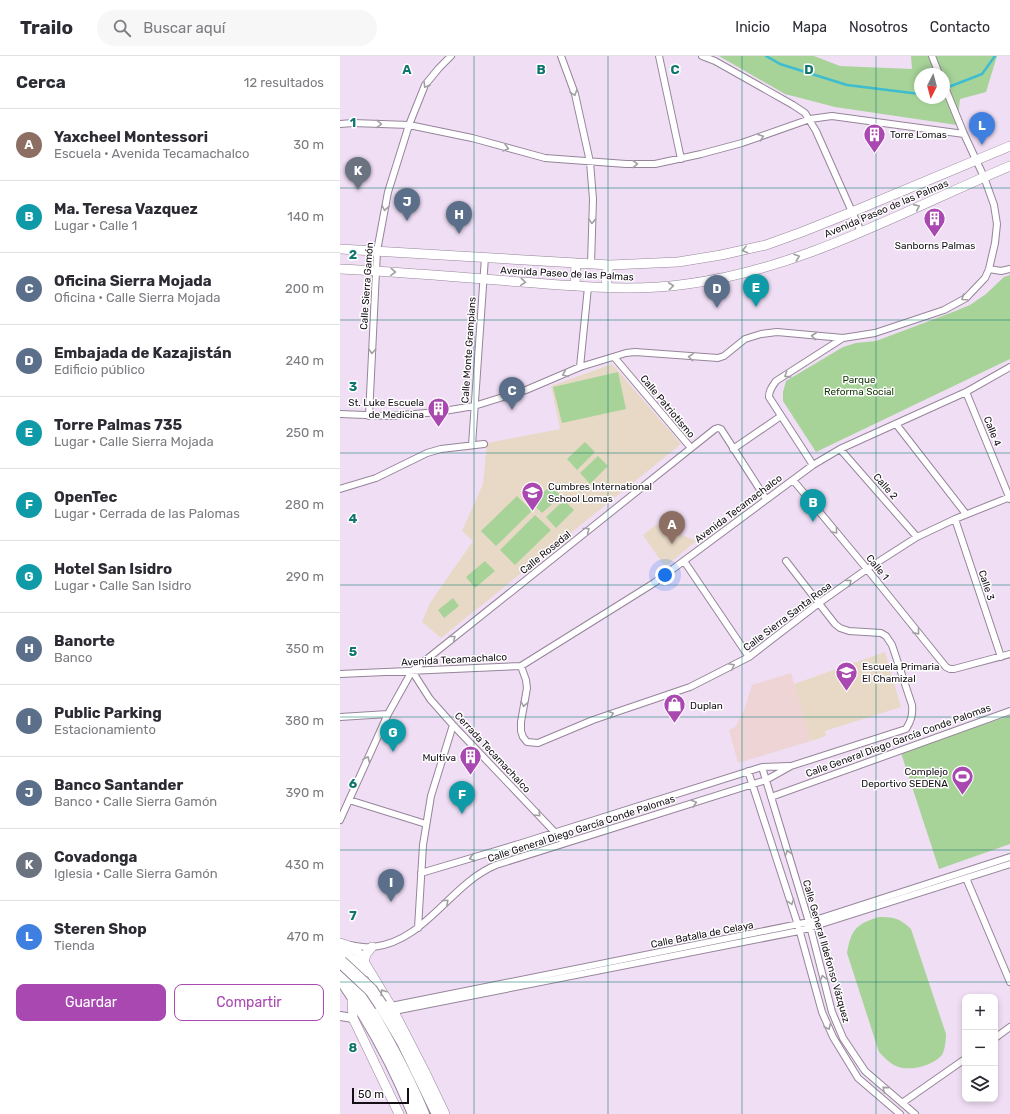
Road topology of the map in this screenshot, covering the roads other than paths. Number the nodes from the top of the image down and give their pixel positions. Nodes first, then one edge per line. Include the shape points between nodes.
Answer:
1 (452, 56) edge
2 (561, 56) edge
3 (659, 56) edge
4 (702, 56) edge
5 (950, 99) edge
6 (810, 119) junction
7 (340, 124) edge
8 (409, 125) junction
9 (964, 134) junction
10 (1010, 146) edge
11 (681, 159) junction
12 (977, 160) junction
13 (590, 162) junction
14 (1010, 166) edge
15 (984, 177) junction
16 (852, 212) junction
17 (861, 232) junction
18 (340, 249) edge
19 (377, 251) junction
20 (485, 257) junction
21 (576, 263) junction
22 (591, 264) junction
23 (610, 265) junction
24 (989, 269) junction
25 (1010, 269) edge
26 (340, 270) edge
27 (376, 271) junction
28 (483, 279) junction
29 (575, 286) junction
30 (588, 287) junction
31 (609, 288) junction
32 (843, 338) junction
33 (614, 357) junction
34 (580, 367) junction
35 (1010, 367) edge
36 (966, 392) junction
37 (474, 406) junction
38 (340, 414) edge
39 (369, 416) junction
40 (782, 416) junction
41 (896, 424) junction
42 (484, 444) dead end
43 (472, 445) junction
44 (691, 448) junction
45 (840, 448) junction
46 (733, 450) junction
47 (813, 464) junction
48 (793, 480) junction
49 (340, 489) edge
50 (1010, 498) edge
51 (766, 499) junction
52 (966, 514) junction
53 (955, 519) junction
54 (917, 537) junction
55 (684, 561) junction
56 (786, 561) dead end
57 (867, 569) junction
58 (819, 603) junction
59 (1010, 654) edge
60 (749, 657) junction
61 (1001, 657) junction
62 (521, 666) junction
63 (412, 671) junction
64 (340, 674) edge
65 (1010, 711) edge
66 (388, 714) junction
67 (340, 717) edge
68 (453, 725) junction
69 (791, 766) junction
70 (762, 767) junction
71 (748, 771) junction
72 (766, 780) junction
73 (753, 784) junction
74 (771, 797) junction
75 (349, 800) junction
76 (340, 820) edge
77 (426, 824) junction
78 (556, 832) junction
79 (522, 843) junction
80 (566, 843) junction
81 (526, 855) junction
82 (1010, 857) edge
83 (1010, 864) edge
84 (421, 873) junction
85 (966, 878) junction
86 (809, 925) junction
87 (418, 928) junction
88 (799, 928) junction
89 (342, 946) edge
90 (372, 947) junction
91 (340, 959) edge
92 (366, 967) junction
93 (340, 977) edge
94 (1010, 982) edge
95 (340, 985) edge
96 (352, 1001) junction
97 (393, 1008) junction
98 (340, 1016) edge
99 (353, 1018) junction
100 (1010, 1028) edge
101 (998, 1036) edge
102 (962, 1061) edge
103 (902, 1104) junction
104 (399, 1114) edge
105 (408, 1114) edge
106 (414, 1114) edge
107 (423, 1114) edge
108 (428, 1114) edge
109 (438, 1114) edge
110 (445, 1114) edge
111 (900, 1114) edge
112 (915, 1114) edge

1 -> 8 street, Calle Sierra Gamón via 425,84
2 -> 13 street via 575,94
3 - 11 street
4 - 6 street via 794,105
5 - 9 street
6 - 9 street via 832,116
11 -> 6 street via 742,143
6 - 16 street
7 -> 8 street
8 -> 13 street via 472,138 545,158
8 -> 19 street, Calle Sierra Gamón via 388,192
9 - 12 street
10 - 12 main road, Avenida Paseo de las Palmas
13 -> 11 street via 655,164
12 - 15 street
12 - 16 main road, Avenida Paseo de las Palmas
13 -> 22 street via 593,198
14 - 15 main road, Avenida Paseo de las Palmas
17 -> 15 main road, Avenida Paseo de las Palmas
15 - 24 street via 994,205 997,224
16 - 17 street
16 -> 23 main road, Avenida Paseo de las Palmas via 766,245 721,255 678,262
31 -> 17 main road, Avenida Paseo de las Palmas via 662,287 728,277 766,268
18 - 19 main road, Avenida Paseo de las Palmas
19 - 20 main road, Avenida Paseo de las Palmas
19 - 27 street, Calle Sierra Gamón
20 - 21 main road, Avenida Paseo de las Palmas
20 - 28 street, Calle Monte Grampians
21 - 22 main road, Avenida Paseo de las Palmas
21 - 29 main road
22 - 23 main road, Avenida Paseo de las Palmas
23 - 31 main road via 606,280
24 - 25 street
24 -> 32 street via 985,278 966,298 944,310 875,333
26 - 27 main road, Avenida Paseo de las Palmas
27 -> 28 main road, Avenida Paseo de las Palmas
27 -> 39 street, Calle Sierra Gamón
28 -> 29 main road, Avenida Paseo de las Palmas
28 - 37 street, Calle Monte Grampians
29 - 30 main road, Avenida Paseo de las Palmas
30 - 31 main road, Avenida Paseo de las Palmas
30 - 34 street
32 -> 33 street via 777,332 745,339 718,358 635,352
32 -> 40 street via 776,382 770,389 769,397
33 - 34 street
33 - 44 street, Calle Patriotismo
34 -> 37 street via 526,390
35 - 36 street, Avenida Tecamachalco
36 - 41 street, Avenida Tecamachalco
36 - 50 street, Calle 4
37 - 39 street via 438,412
37 - 43 street, Calle Monte Grampians
38 - 39 street
40 - 46 street
40 - 47 street
41 - 45 street, Avenida Tecamachalco
41 - 52 street
42 - 43 street
43 - 49 street via 434,451 376,478
44 - 46 street, Calle Patriotismo via 718,428
63 -> 44 street, Calle Rosedal
45 - 47 street, Avenida Tecamachalco
45 - 54 street, Calle 2
46 - 51 street, Calle Patriotismo
47 - 48 street, Avenida Tecamachalco
48 - 51 street, Avenida Tecamachalco
48 -> 57 street, Calle 1
50 - 52 street, Calle Sierra Santa Rosa
51 - 55 street, Avenida Tecamachalco
52 - 53 street, Calle Sierra Santa Rosa
53 - 54 street, Calle Sierra Santa Rosa
53 - 61 street, Calle 3
54 - 57 street, Calle Sierra Santa Rosa
55 - 60 street
55 - 62 street, Avenida Tecamachalco via 654,583
56 - 58 street
58 -> 57 street, Calle Sierra Santa Rosa
57 -> 61 street, Calle 1 via 946,668 954,669
58 - 60 street, Calle Sierra Santa Rosa
58 - 69 street, Calle General Diego García Conde Palomas via 840,628 881,633 890,640 913,713 906,729
59 - 61 street
62 -> 60 street, Calle Sierra Santa Rosa via 527,688 521,731 523,738 533,744 593,720 690,687
62 - 63 street, Avenida Tecamachalco
63 - 64 street, Avenida Tecamachalco
63 - 66 street
63 - 68 street, Cerrada Tecamachalco via 430,699
65 - 74 street, Calle General Diego García Conde Palomas
66 - 67 street
75 -> 66 street
68 - 77 street via 431,796
68 -> 78 street, Cerrada Tecamachalco
69 - 70 street, Calle General Diego García Conde Palomas
69 - 72 street, Calle General Diego García Conde Palomas
70 - 71 street, Calle General Diego García Conde Palomas
70 - 72 street, Calle General Ildefonso Vázquez
71 - 73 street, Calle General Ildefonso Vázquez
71 - 78 street, Calle General Diego García Conde Palomas
72 - 73 street, Calle General Diego García Conde Palomas
72 - 74 street, Calle General Ildefonso Vázquez
80 -> 73 street, Calle General Diego García Conde Palomas
73 -> 88 street, Calle General Ildefonso Vázquez
86 -> 74 street, Calle General Ildefonso Vázquez
75 - 76 street
75 - 77 street
77 - 84 street
78 - 79 street, Calle General Diego García Conde Palomas
78 - 80 street, Cerrada Tecamachalco
79 - 81 street
79 -> 84 street, Calle General Diego García Conde Palomas
80 - 81 street, Calle General Diego García Conde Palomas
87 -> 81 street, Calle General Diego García Conde Palomas via 477,874
82 - 86 street, Calle Batalla de Celaya
83 - 85 street, Calle Batalla de Celaya
84 - 87 street
85 - 86 street, Calle Batalla de Celaya
85 - 94 street
86 - 88 street, Calle Batalla de Celaya
103 -> 86 street, Calle General Ildefonso Vázquez via 865,1071 842,1038 832,1012
87 - 90 street, Calle General Diego García Conde Palomas via 392,942
88 - 97 street, Calle Batalla de Celaya
88 -> 111 street, Calle General Ildefonso Vázquez via 822,1012 832,1037 858,1078
89 - 90 street, Calle General Diego García Conde Palomas
89 - 92 highway via 350,959
90 - 92 main road via 366,954
91 - 107 highway, bridge via 377,1020
91 - 108 highway via 364,989 382,1020
91 - 109 highway, bridge via 371,990 381,1005 403,1042
97 -> 92 main road
93 - 106 highway via 374,1032
95 - 96 highway
96 - 99 main road
96 - 105 highway via 391,1074
97 - 110 main road
98 - 99 street
99 - 104 main road
100 - 101 street
102 - 103 street
103 - 112 street, Calle General Ildefonso Vázquez

